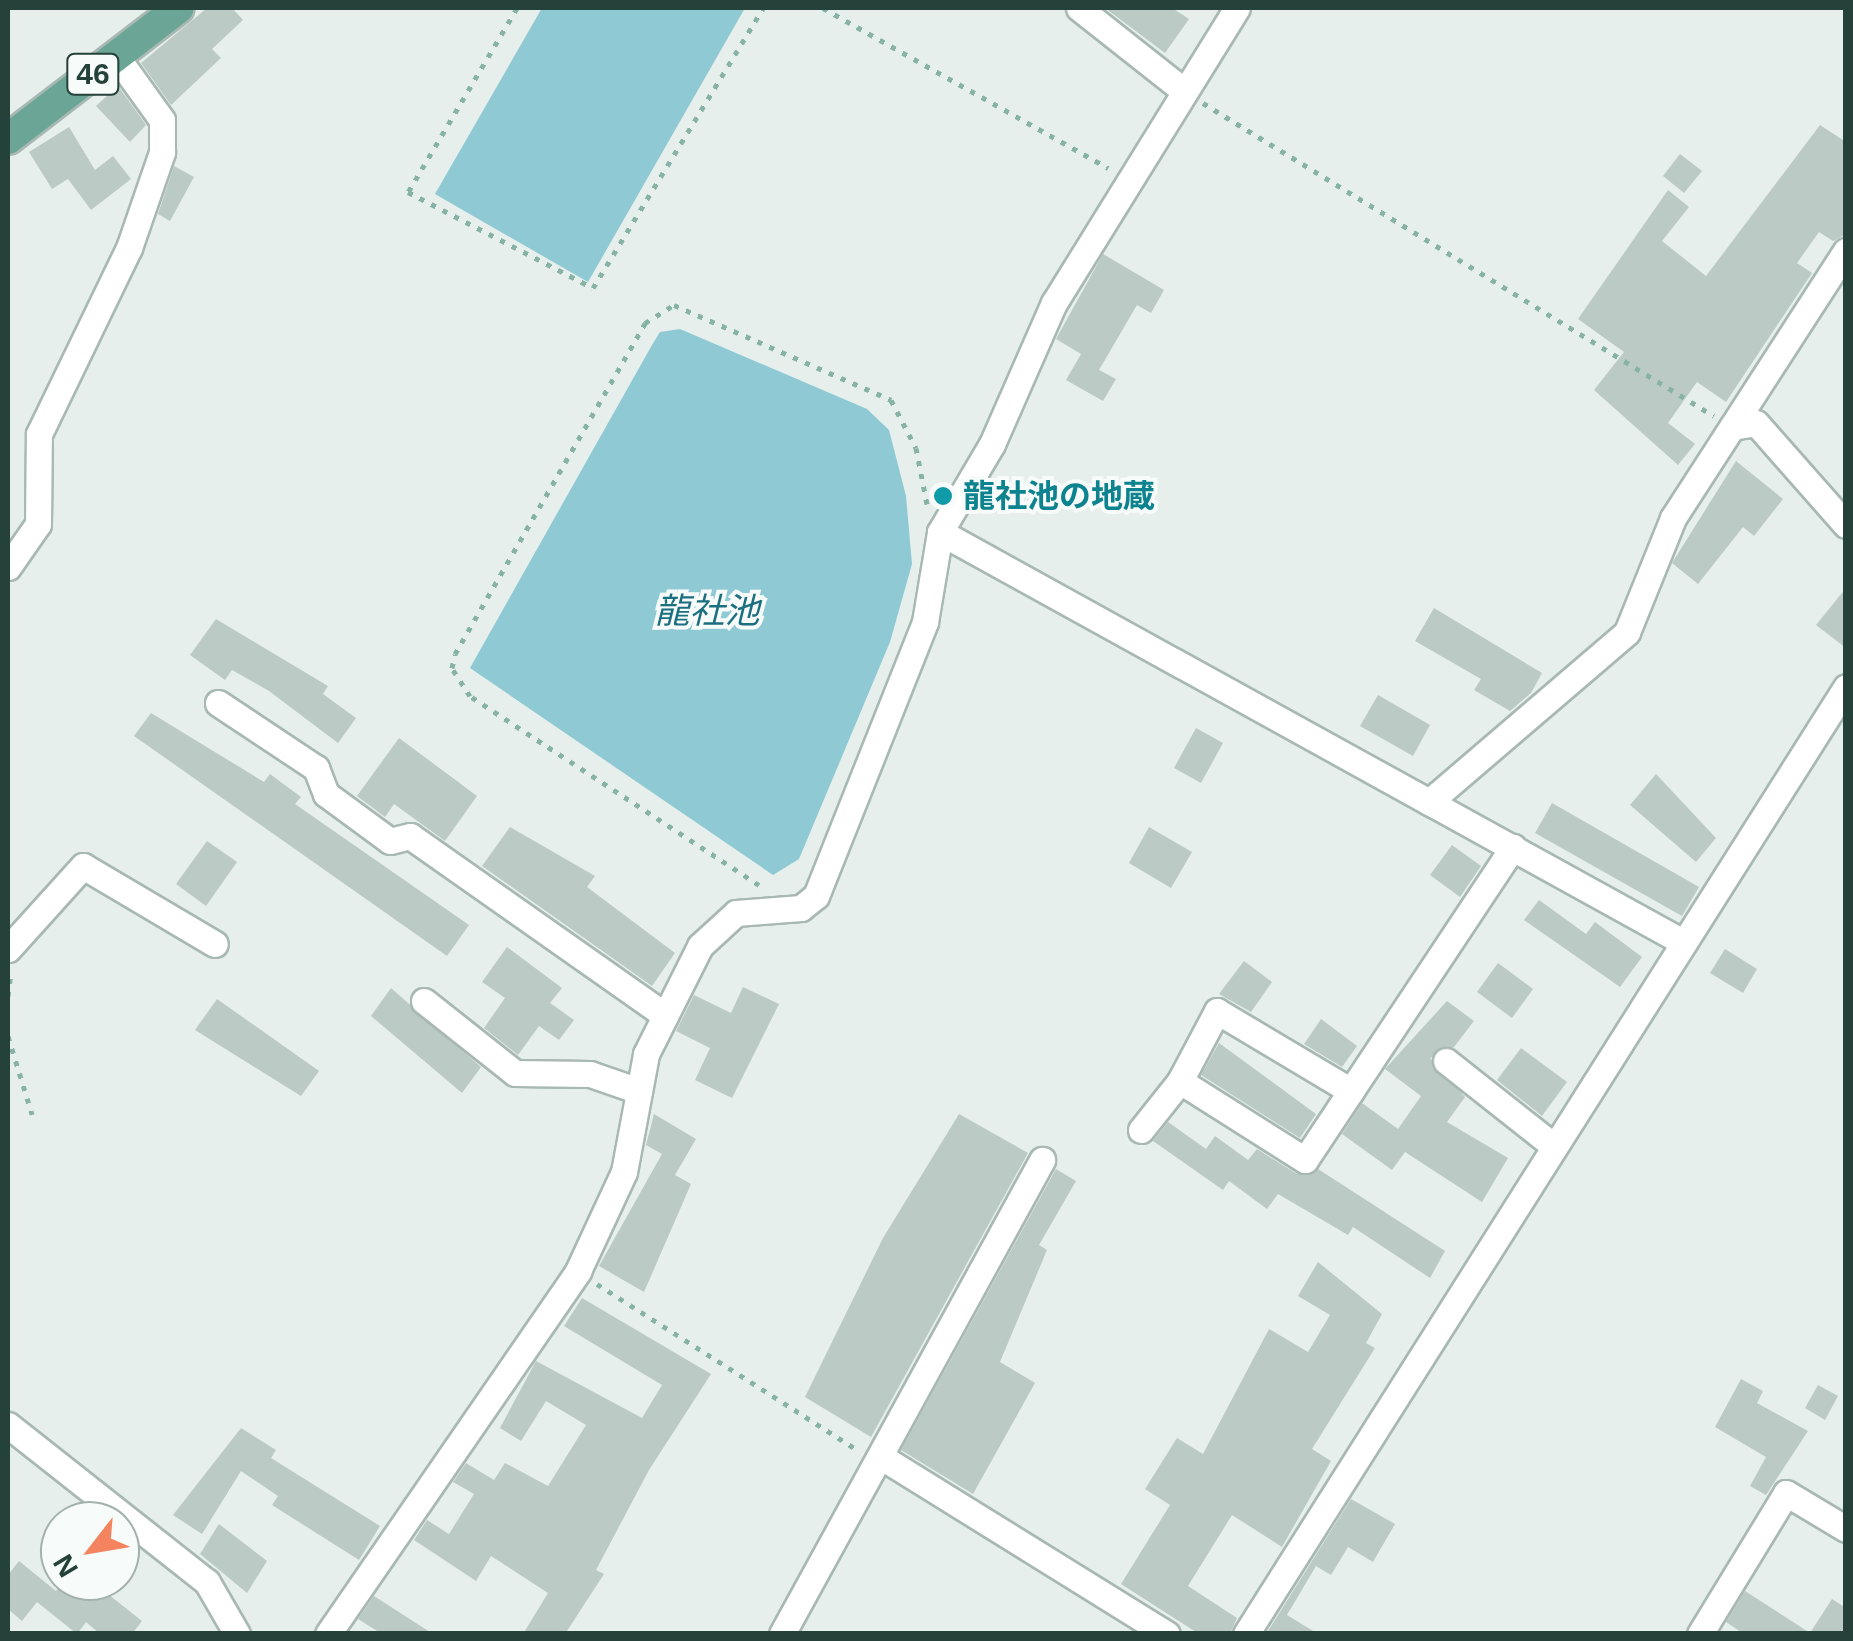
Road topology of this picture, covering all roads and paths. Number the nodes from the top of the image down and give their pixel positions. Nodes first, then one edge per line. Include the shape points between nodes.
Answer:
1 (179, 8) edge
2 (517, 8) edge
3 (763, 8) edge
4 (823, 8) edge
5 (1079, 8) edge
6 (1236, 8) edge
7 (116, 56) junction
8 (1184, 91) junction
9 (8, 139) edge
10 (1128, 180) junction
11 (1846, 250) edge
12 (1732, 427) junction
13 (1846, 524) edge
14 (940, 532) junction
15 (8, 567) edge
16 (1846, 686) edge
17 (218, 703) dead end
18 (1429, 802) junction
19 (1513, 847) junction
20 (778, 889) dead end
21 (1681, 941) junction
22 (215, 944) dead end
23 (8, 949) edge
24 (424, 1000) dead end
25 (665, 1016) junction
26 (8, 1036) edge
27 (1446, 1061) dead end
28 (1180, 1081) junction
29 (640, 1090) junction
30 (1351, 1091) junction
31 (32, 1114) dead end
32 (1141, 1130) dead end
33 (1551, 1144) junction
34 (1042, 1160) dead end
35 (578, 1271) junction
36 (8, 1425) edge
37 (883, 1458) junction
38 (1846, 1529) edge
39 (237, 1634) edge
40 (328, 1634) edge
41 (782, 1634) edge
42 (1166, 1634) edge
43 (1246, 1634) edge
44 (1700, 1634) edge

1 - 7 main road, 46
2 - 3 path via 408,192 593,288
4 - 10 path
5 - 8 street
6 - 8 street
7 - 9 main road, 46
7 - 15 street via 162,120 162,152 129,248 38,434 38,524
8 - 10 street
8 - 12 path
10 - 14 street via 1054,303 992,444
11 - 12 street
12 - 13 street via 1756,423
12 - 18 street via 1673,518 1626,632
14 - 18 street
14 - 20 path via 906,419 891,400 674,306 645,324 455,654 452,668 470,696 745,878
14 - 25 street via 924,622 816,896 801,908 736,913 700,946
16 - 21 street
17 - 25 street via 316,768 326,794 390,840 410,836
18 - 19 street
19 - 21 street
19 - 30 street
21 - 33 street
22 - 23 street via 82,866
24 - 29 street via 515,1073 590,1074
25 - 29 street
26 - 31 path
27 - 33 street
28 - 30 street via 1305,1160
28 - 30 street via 1217,1011
28 - 32 street
29 - 35 street via 624,1172
33 - 43 street
34 - 37 street
35 - 37 path
35 - 40 street
36 - 39 street via 207,1582
37 - 41 street
37 - 42 street
38 - 44 street via 1786,1493

